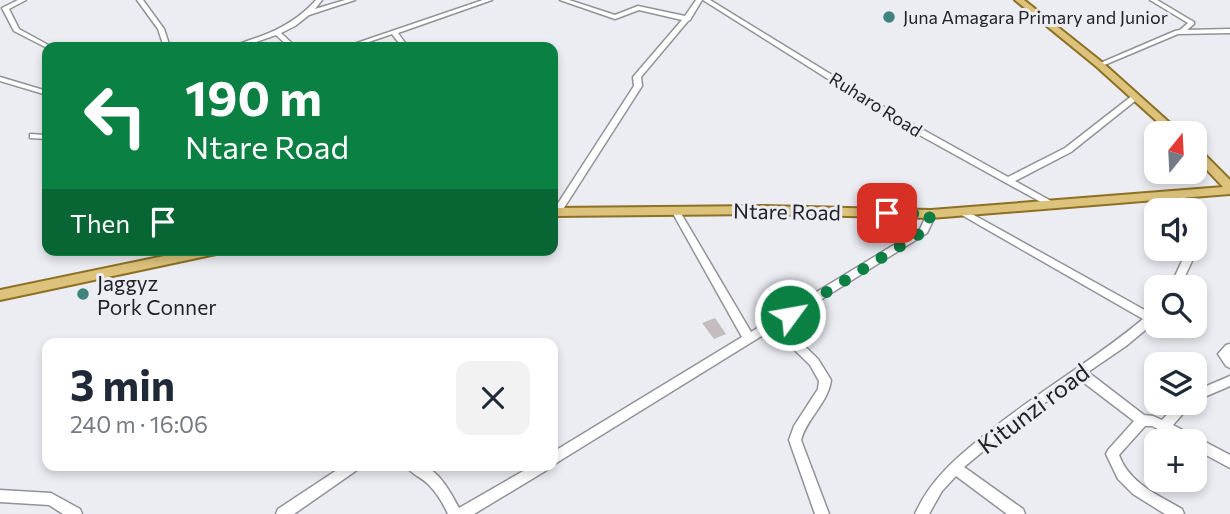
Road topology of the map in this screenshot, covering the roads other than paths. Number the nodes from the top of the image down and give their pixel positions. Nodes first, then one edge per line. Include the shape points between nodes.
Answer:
1 (23, 0) edge
2 (140, 0) edge
3 (319, 0) edge
4 (352, 0) edge
5 (489, 0) edge
6 (563, 0) edge
7 (699, 0) edge
8 (707, 0) edge
9 (1019, 0) edge
10 (1153, 0) edge
11 (478, 1) edge
12 (3, 7) edge
13 (305, 14) junction
14 (688, 19) junction
15 (1183, 31) junction
16 (1230, 31) edge
17 (394, 32) junction
18 (277, 33) junction
19 (165, 42) edge
20 (251, 42) edge
21 (287, 42) edge
22 (363, 42) edge
23 (401, 42) edge
24 (42, 43) edge
25 (1100, 65) junction
26 (0, 79) edge
27 (42, 92) edge
28 (1136, 97) junction
29 (1163, 121) edge
30 (33, 136) dead end
31 (42, 137) edge
32 (1208, 165) edge
33 (1010, 180) junction
34 (1230, 189) edge
35 (1178, 194) junction
36 (1181, 198) edge
37 (1048, 203) junction
38 (558, 207) edge
39 (675, 210) junction
40 (558, 212) edge
41 (963, 212) junction
42 (931, 214) junction
43 (177, 256) edge
44 (0, 295) edge
45 (1144, 311) edge
46 (1144, 323) edge
47 (775, 324) junction
48 (750, 339) junction
49 (1230, 348) edge
50 (1230, 363) edge
51 (1079, 372) junction
52 (1230, 381) edge
53 (1207, 391) edge
54 (1175, 415) edge
55 (1142, 420) junction
56 (1164, 426) junction
57 (1170, 429) edge
58 (1207, 449) edge
59 (558, 456) edge
60 (1230, 462) edge
61 (955, 468) junction
62 (347, 471) edge
63 (423, 471) edge
64 (534, 471) edge
65 (0, 496) edge
66 (75, 514) edge
67 (283, 514) edge
68 (455, 514) edge
69 (462, 514) edge
70 (822, 514) edge
71 (922, 514) edge
72 (1018, 514) edge
73 (1177, 514) edge

1 - 12 street
2 - 19 street
3 - 13 street
4 - 13 street
5 - 11 street
6 - 14 street via 615,17 638,8
7 - 14 street
8 - 33 street, Ruharo Road via 900,120
9 - 25 main road
10 - 15 street via 1192,23
11 - 17 street
12 - 24 street via 16,30
13 - 18 street
14 - 38 street via 670,34 637,77 638,86
15 - 16 street
15 - 25 street
17 - 22 street
17 - 23 street
18 - 20 street
18 - 21 street
25 - 28 main road
26 - 27 street
28 - 29 main road
28 - 33 street via 1068,150
30 - 31 street
32 - 34 main road
33 - 37 street, Ruharo Road
34 - 35 main road, Ntare Road
35 - 36 street
35 - 37 main road, Ntare Road
37 - 41 main road, Ntare Road
39 - 40 main road, Ntare Road
39 - 42 main road, Ntare Road
39 - 48 street
41 - 42 main road, Ntare Road
41 - 45 street
42 - 47 street via 924,231
43 - 44 main road
46 - 51 street, Kitunzi road
47 - 48 street
47 - 70 street via 814,362 825,380 824,390 795,440
48 - 59 street
49 - 50 street via 1223,354
51 - 55 street
51 - 61 street, Kitunzi road via 1019,414
52 - 53 street
54 - 56 street
55 - 56 street
55 - 73 street via 1112,454 1115,466 1128,484
56 - 57 street
58 - 60 street
61 - 71 street, Kitunzi road via 937,487
61 - 72 street
62 - 67 street
63 - 68 street via 440,484
64 - 69 street
65 - 66 street via 51,499

